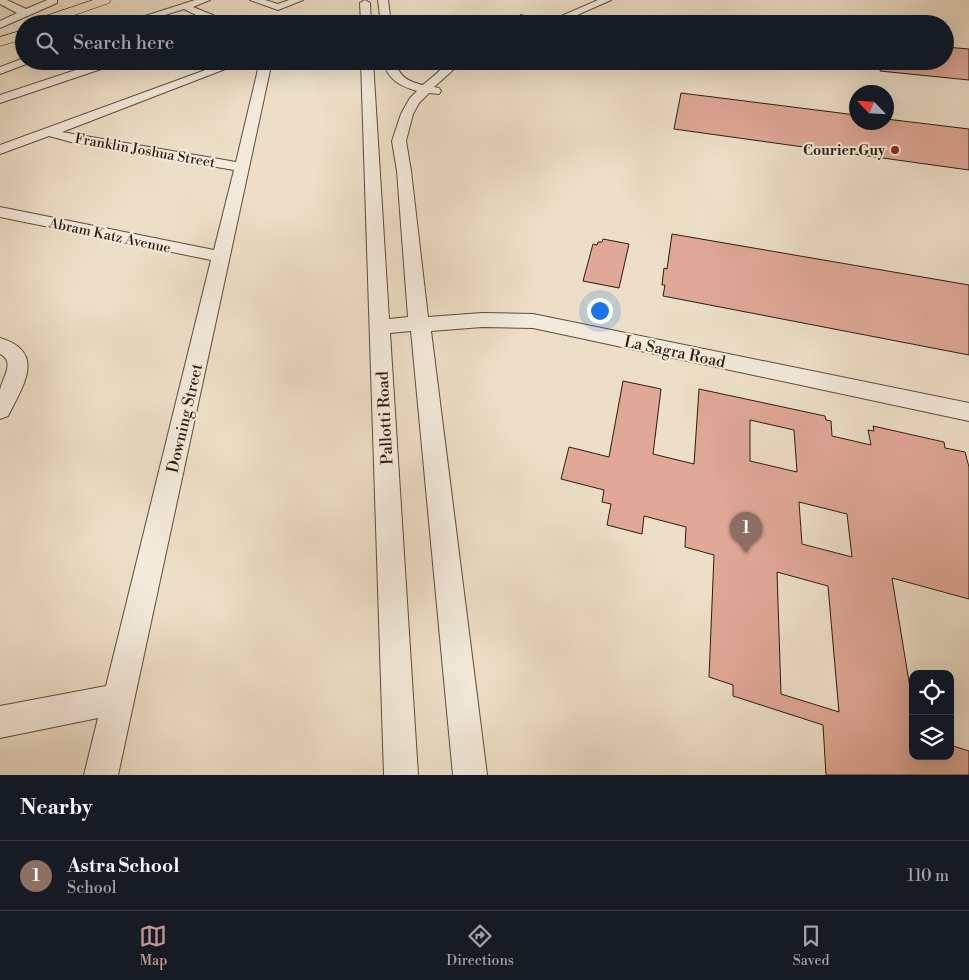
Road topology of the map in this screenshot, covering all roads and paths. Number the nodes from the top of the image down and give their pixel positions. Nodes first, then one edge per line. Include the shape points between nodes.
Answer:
1 (0, 0) edge
2 (52, 0) edge
3 (105, 0) edge
4 (122, 0) edge
5 (205, 0) edge
6 (255, 0) edge
7 (298, 0) edge
8 (383, 0) edge
9 (592, 0) edge
10 (606, 0) edge
11 (365, 3) dead end
12 (184, 6) junction
13 (25, 13) junction
14 (21, 15) edge
15 (62, 15) edge
16 (80, 15) edge
17 (154, 15) edge
18 (205, 15) edge
19 (366, 15) edge
20 (385, 15) edge
21 (558, 15) edge
22 (570, 15) edge
23 (15, 18) edge
24 (0, 25) edge
25 (15, 31) edge
26 (0, 36) edge
27 (15, 37) edge
28 (0, 42) edge
29 (15, 65) edge
30 (88, 70) edge
31 (217, 70) edge
32 (264, 70) edge
33 (367, 70) edge
34 (391, 70) edge
35 (450, 70) edge
36 (457, 70) edge
37 (0, 71) edge
38 (431, 90) junction
39 (0, 99) edge
40 (48, 132) junction
41 (0, 150) edge
42 (242, 166) junction
43 (8, 213) edge
44 (0, 226) edge
45 (221, 257) junction
46 (420, 324) junction
47 (379, 328) junction
48 (0, 345) edge
49 (0, 410) edge
50 (969, 412) edge
51 (118, 699) junction
52 (0, 722) edge
53 (100, 775) edge
54 (401, 775) edge
55 (470, 775) edge

1 - 13 street
2 - 13 street via 52,3
3 - 15 main road
4 - 16 main road
5 - 12 street
6 - 7 street via 277,11
8 - 20 street
9 - 21 street
10 - 22 street
11 - 19 street
12 - 17 street
12 - 18 street
13 - 14 street
23 - 24 street
25 - 26 main road
27 - 28 main road
29 - 37 street
30 - 39 street
31 - 40 street
32 - 42 street, Downing Street
33 - 47 street, Pallotti Road
34 - 38 street via 398,80
35 - 38 street
36 - 38 street
38 - 46 street via 414,101 398,141
40 - 41 street
40 - 42 street, Franklin Joshua Street
42 - 45 street, Downing Street
43 - 44 street
43 - 45 street, Abram Katz Avenue
45 - 51 street, Downing Street
46 - 47 street, La Sagra Road
46 - 50 street, La Sagra Road via 506,319 533,321
46 - 55 street
47 - 54 street, Pallotti Road
48 - 49 street via 18,359 19,370
51 - 52 street
51 - 53 street, Downing Street

